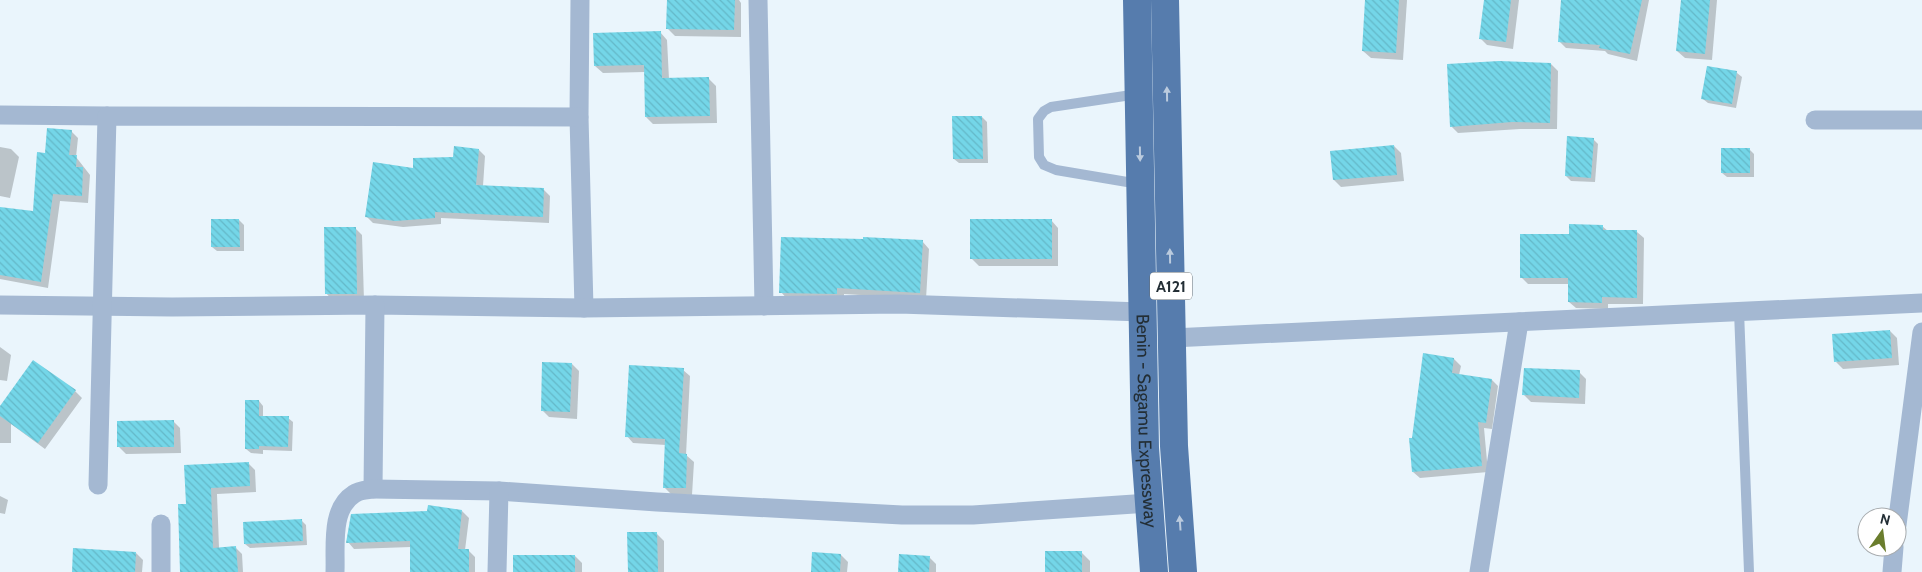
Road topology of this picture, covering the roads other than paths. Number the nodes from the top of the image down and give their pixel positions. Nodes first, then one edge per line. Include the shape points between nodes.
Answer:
1 (580, 0) edge
2 (758, 0) edge
3 (1137, 0) edge
4 (1165, 0) edge
5 (1138, 94) junction
6 (0, 115) edge
7 (107, 116) junction
8 (579, 117) junction
9 (1815, 120) dead end
10 (1922, 120) edge
11 (1140, 184) junction
12 (1922, 303) edge
13 (102, 304) junction
14 (0, 305) edge
15 (375, 305) junction
16 (764, 306) junction
17 (584, 308) junction
18 (1739, 311) junction
19 (1142, 312) junction
20 (1519, 322) junction
21 (1922, 332) edge
22 (1172, 338) junction
23 (98, 485) dead end
24 (373, 489) junction
25 (499, 491) junction
26 (1149, 503) junction
27 (1899, 507) edge
28 (161, 524) dead end
29 (1893, 557) edge
30 (161, 572) edge
31 (335, 572) edge
32 (496, 572) edge
33 (1154, 572) edge
34 (1183, 572) edge
35 (1479, 572) edge
36 (1749, 572) edge
37 (1892, 572) edge

1 - 8 street
2 - 16 street
3 - 5 highway, Benin - Sagamu Expressway / A121
22 -> 4 highway, A121
5 -> 11 highway, Benin - Sagamu Expressway / A121
5 - 11 lane via 1051,107 1044,111 1038,119 1038,157 1044,165 1056,170
6 - 7 street
7 - 8 street
7 - 13 street
8 - 17 street
9 - 10 street
11 - 19 highway, Benin - Sagamu Expressway / A121
12 - 18 street
13 - 14 street
13 - 15 street via 172,307
13 - 23 street
15 - 17 street
15 - 24 street
16 - 17 street
16 - 19 street via 899,304
18 - 20 street
18 - 36 lane
19 - 26 highway, Benin - Sagamu Expressway / A121
20 - 22 street
20 - 35 street
21 - 27 street
34 -> 22 highway, A121 via 1174,446
24 - 25 street
24 - 31 street via 356,492 343,503 337,522
25 - 26 street via 902,515 973,515
25 - 32 street
26 - 33 highway, Benin - Sagamu Expressway / A121
28 - 30 street
29 - 37 street

